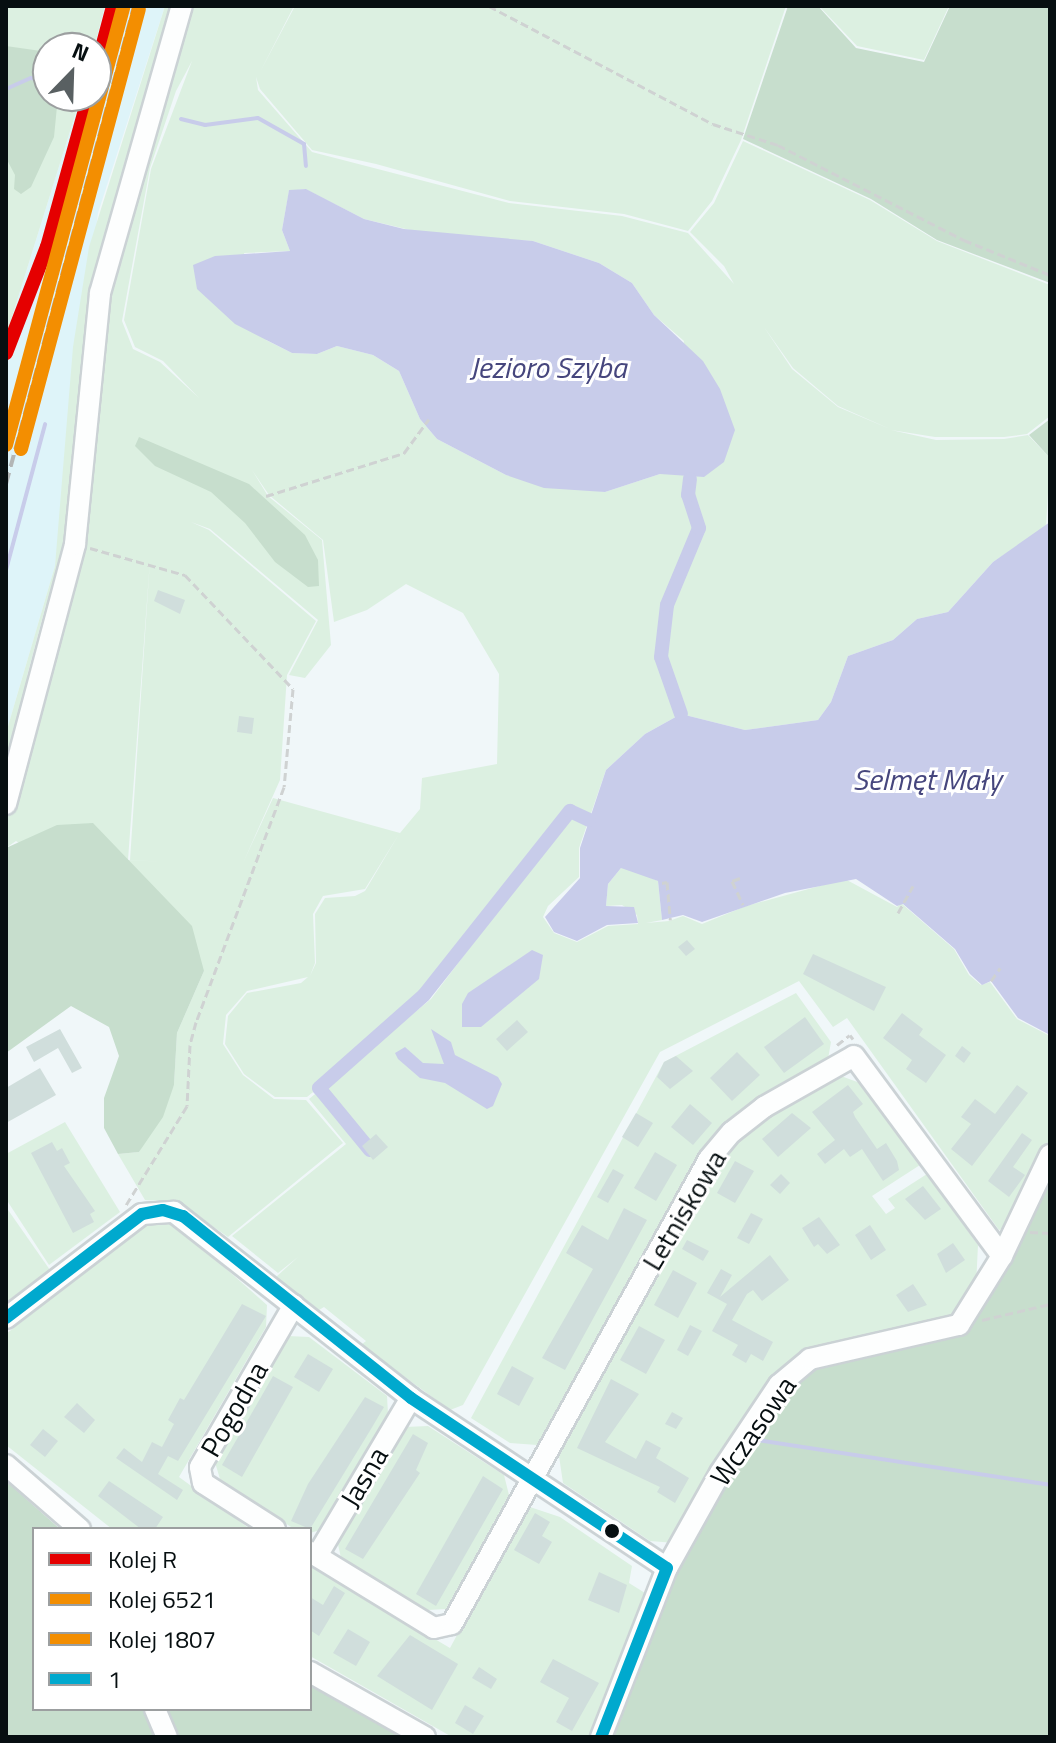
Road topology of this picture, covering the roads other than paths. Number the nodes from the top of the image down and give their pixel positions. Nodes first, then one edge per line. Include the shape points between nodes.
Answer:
1 (182, 6) edge
2 (6, 804) edge
3 (1050, 1155) edge
4 (1002, 1256) junction
5 (294, 1305) junction
6 (6, 1318) edge
7 (411, 1398) junction
8 (6, 1465) edge
9 (532, 1477) junction
10 (78, 1527) edge
11 (272, 1527) edge
12 (314, 1554) edge
13 (667, 1568) junction
14 (312, 1673) edge
15 (156, 1711) edge
16 (167, 1737) edge
17 (425, 1737) edge
18 (601, 1737) edge

1 - 2 street via 100,293 75,544
3 - 4 street
4 - 9 street, Letniskowa via 854,1056 764,1107 709,1159
4 - 13 street, Wczasowa via 959,1325 823,1356 791,1372 747,1430
5 - 6 street via 183,1216 163,1210 131,1221
5 - 7 street
5 - 11 street, Pogodna via 200,1476
7 - 9 street
7 - 12 street, Jasna
8 - 10 street
9 - 12 street, Letniskowa via 452,1624 443,1630
9 - 13 street
13 - 18 street, Wczasowa
14 - 17 street
15 - 16 street

